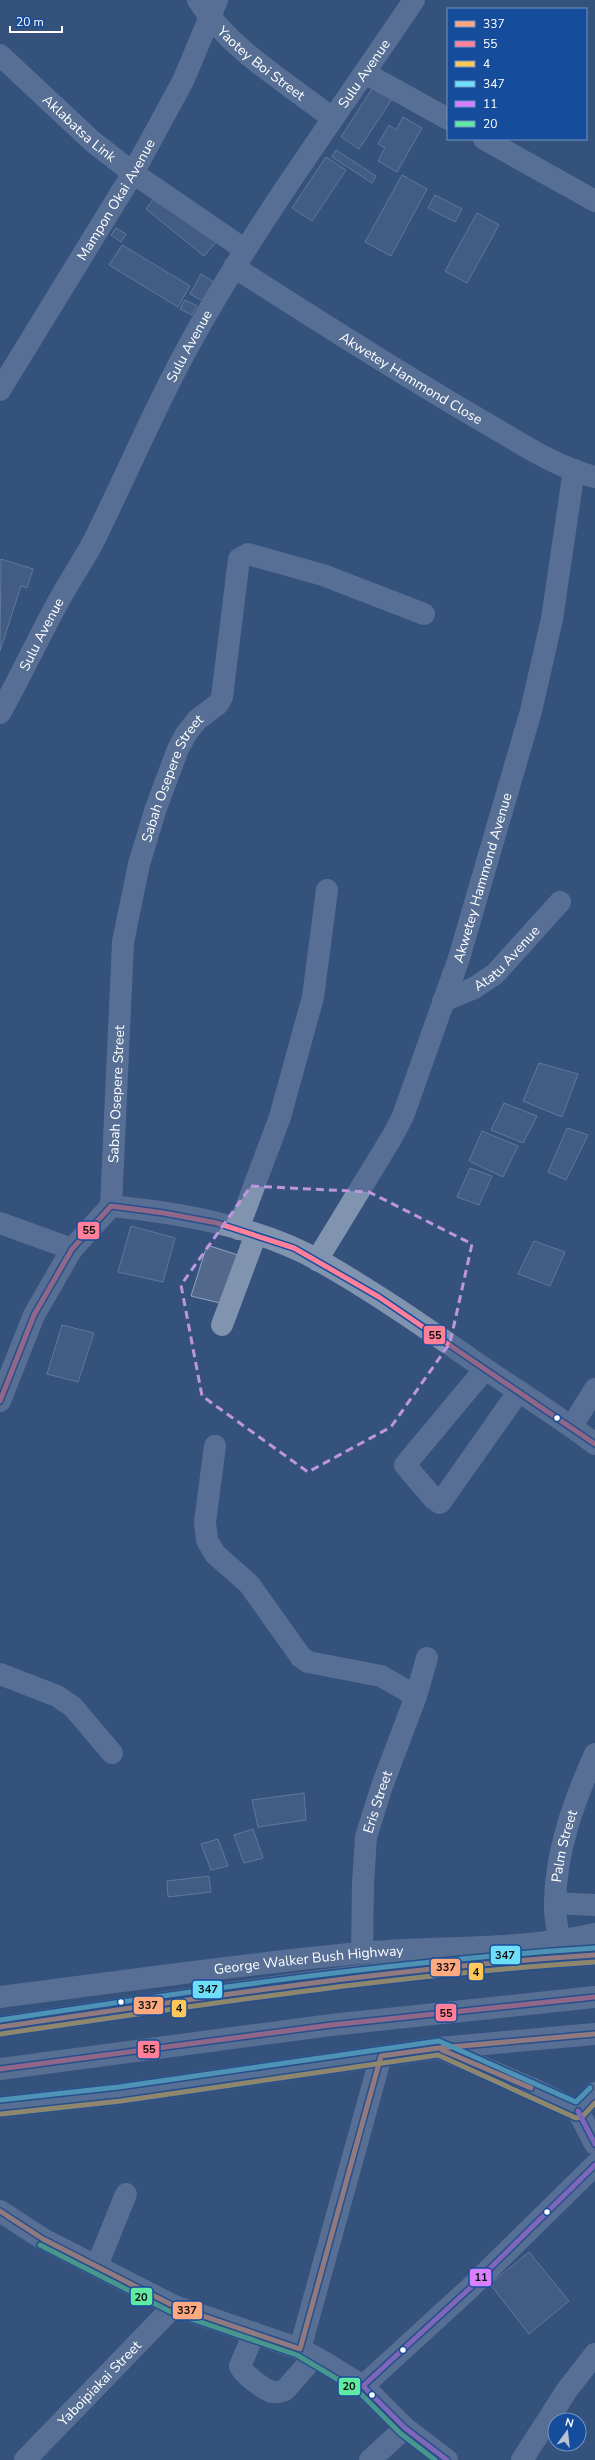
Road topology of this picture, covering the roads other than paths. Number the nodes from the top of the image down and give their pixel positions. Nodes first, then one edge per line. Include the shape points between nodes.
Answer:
1 (198, 0) edge
2 (414, 0) edge
3 (214, 10) edge
4 (0, 55) edge
5 (366, 73) junction
6 (332, 118) junction
7 (447, 118) edge
8 (486, 140) edge
9 (133, 173) junction
10 (595, 201) edge
11 (239, 258) junction
12 (0, 390) edge
13 (574, 470) junction
14 (595, 477) edge
15 (424, 614) dead end
16 (0, 712) edge
17 (327, 890) dead end
18 (560, 902) dead end
19 (443, 1001) junction
20 (111, 1206) junction
21 (1, 1227) edge
22 (247, 1232) junction
23 (72, 1250) junction
24 (317, 1260) junction
25 (222, 1325) dead end
26 (485, 1369) junction
27 (595, 1389) edge
28 (519, 1391) junction
29 (0, 1401) edge
30 (572, 1426) junction
31 (595, 1444) edge
32 (215, 1446) dead end
33 (427, 1658) dead end
34 (0, 1674) edge
35 (416, 1696) junction
36 (112, 1753) dead end
37 (595, 1754) edge
38 (555, 1903) junction
39 (595, 1905) edge
40 (595, 1934) edge
41 (560, 1942) junction
42 (362, 1953) junction
43 (595, 1955) edge
44 (0, 1997) edge
45 (595, 1997) edge
46 (0, 2027) edge
47 (595, 2034) edge
48 (439, 2048) junction
49 (381, 2056) junction
50 (0, 2069) edge
51 (595, 2093) edge
52 (0, 2107) edge
53 (578, 2111) junction
54 (595, 2144) edge
55 (595, 2165) edge
56 (126, 2194) dead end
57 (0, 2211) edge
58 (97, 2266) junction
59 (174, 2306) junction
60 (254, 2333) junction
61 (307, 2353) junction
62 (595, 2354) edge
63 (363, 2386) junction
64 (405, 2428) junction
65 (25, 2460) edge
66 (370, 2460) edge
67 (446, 2460) edge
68 (522, 2460) edge

1 - 3 street, Yaotey Boi Street
2 - 5 street, Sulu Avenue
3 - 6 street, Yaotey Boi Street via 234,43
3 - 9 street, Mampon Okai Avenue via 183,81
4 - 9 street, Aklabatsa Link via 92,141
5 - 6 street, Sulu Avenue
5 - 7 street
6 - 11 street, Sulu Avenue
8 - 10 street
9 - 11 street, Aklabatsa Link
9 - 12 street, Mampon Okai Avenue
11 - 13 street, Akwetey Hammond Close via 450,402 536,452
11 - 16 street, Sulu Avenue via 188,348 128,466 98,532
13 - 14 street, Akwetey Hammond Close
13 - 19 street, Akwetey Hammond Avenue via 552,619 531,711 459,958
15 - 20 street, Sabah Osepere Street via 323,575 252,555 243,555 239,559 222,697 218,704 197,720 178,749 139,864 123,942
17 - 22 street via 313,997
18 - 19 street, Atatu Avenue via 495,974 474,988
19 - 24 street, Akwetey Hammond Avenue via 403,1116
20 - 22 street via 158,1210
20 - 23 street
21 - 23 street
22 - 24 street
22 - 25 street
23 - 29 street via 34,1315
24 - 26 street
26 - 28 street
26 - 28 street via 405,1465 440,1503
27 - 30 street
28 - 30 street
30 - 31 street
32 - 35 street via 204,1522 207,1540 215,1554 249,1584 301,1657 308,1662 381,1676
33 - 35 street, Eris Street
34 - 36 street via 57,1696 73,1707
35 - 42 street, Eris Street via 366,1837 362,1883
37 - 38 street, Palm Street via 572,1810 559,1858
38 - 39 street
38 - 41 street, Palm Street
40 - 41 street, George Walker Bush Highway
41 - 42 street, George Walker Bush Highway
42 - 44 street, George Walker Bush Highway
43 - 46 highway, George Walker Bush Highway via 543,1957 322,1980
45 - 50 highway via 331,2025
47 - 48 street
48 - 49 street
48 - 53 street
49 - 52 street via 120,2094
49 - 61 street
51 - 53 street
53 - 54 street
55 - 63 street via 469,2289
56 - 58 street
57 - 58 street via 43,2239
58 - 59 street
59 - 60 street
59 - 65 street, Yaboipiakai Street
60 - 61 street
60 - 61 street via 240,2366 243,2372 272,2392 284,2390
61 - 63 street
62 - 68 street via 567,2390
63 - 64 street
64 - 66 street
64 - 67 street

